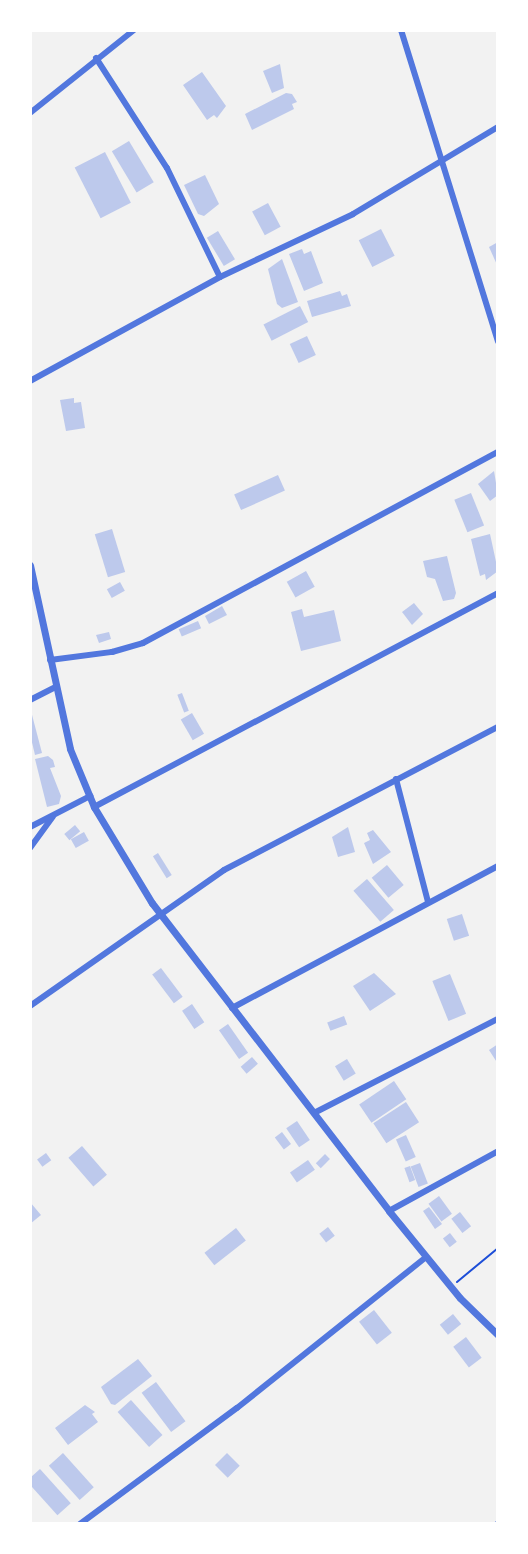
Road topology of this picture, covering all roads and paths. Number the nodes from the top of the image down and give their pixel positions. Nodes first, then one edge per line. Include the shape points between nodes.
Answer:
1 (134, 30) edge
2 (401, 30) edge
3 (96, 58) junction
4 (30, 113) edge
5 (498, 127) edge
6 (442, 159) junction
7 (220, 277) junction
8 (498, 341) edge
9 (30, 381) edge
10 (498, 452) edge
11 (30, 565) edge
12 (31, 575) edge
13 (498, 593) edge
14 (50, 660) junction
15 (54, 688) junction
16 (30, 700) edge
17 (498, 727) edge
18 (396, 779) junction
19 (90, 796) junction
20 (94, 807) junction
21 (53, 816) junction
22 (30, 827) edge
23 (30, 848) edge
24 (498, 866) edge
25 (428, 902) junction
26 (158, 912) junction
27 (30, 1006) edge
28 (232, 1008) junction
29 (498, 1019) edge
30 (314, 1113) junction
31 (498, 1152) edge
32 (389, 1211) junction
33 (498, 1248) edge
34 (426, 1257) junction
35 (451, 1287) junction
36 (498, 1335) edge
37 (80, 1524) edge

1 - 3 street
2 - 6 street
3 - 4 street
3 - 7 street via 167,168
5 - 6 street
6 - 7 street via 352,214
6 - 8 street
7 - 9 street
10 - 14 street via 143,643
11 - 12 street
12 - 14 street
13 - 20 street
14 - 15 street
15 - 16 street
15 - 19 street via 70,749
17 - 18 street
18 - 25 street
18 - 26 street via 234,864
19 - 20 street
19 - 21 street
20 - 26 street
21 - 22 street
21 - 23 street
24 - 25 street
25 - 28 street
26 - 27 street
26 - 28 street
28 - 30 street
29 - 30 street
30 - 32 street
31 - 32 street
32 - 34 street
33 - 35 path
34 - 35 street
34 - 37 street
35 - 36 street

